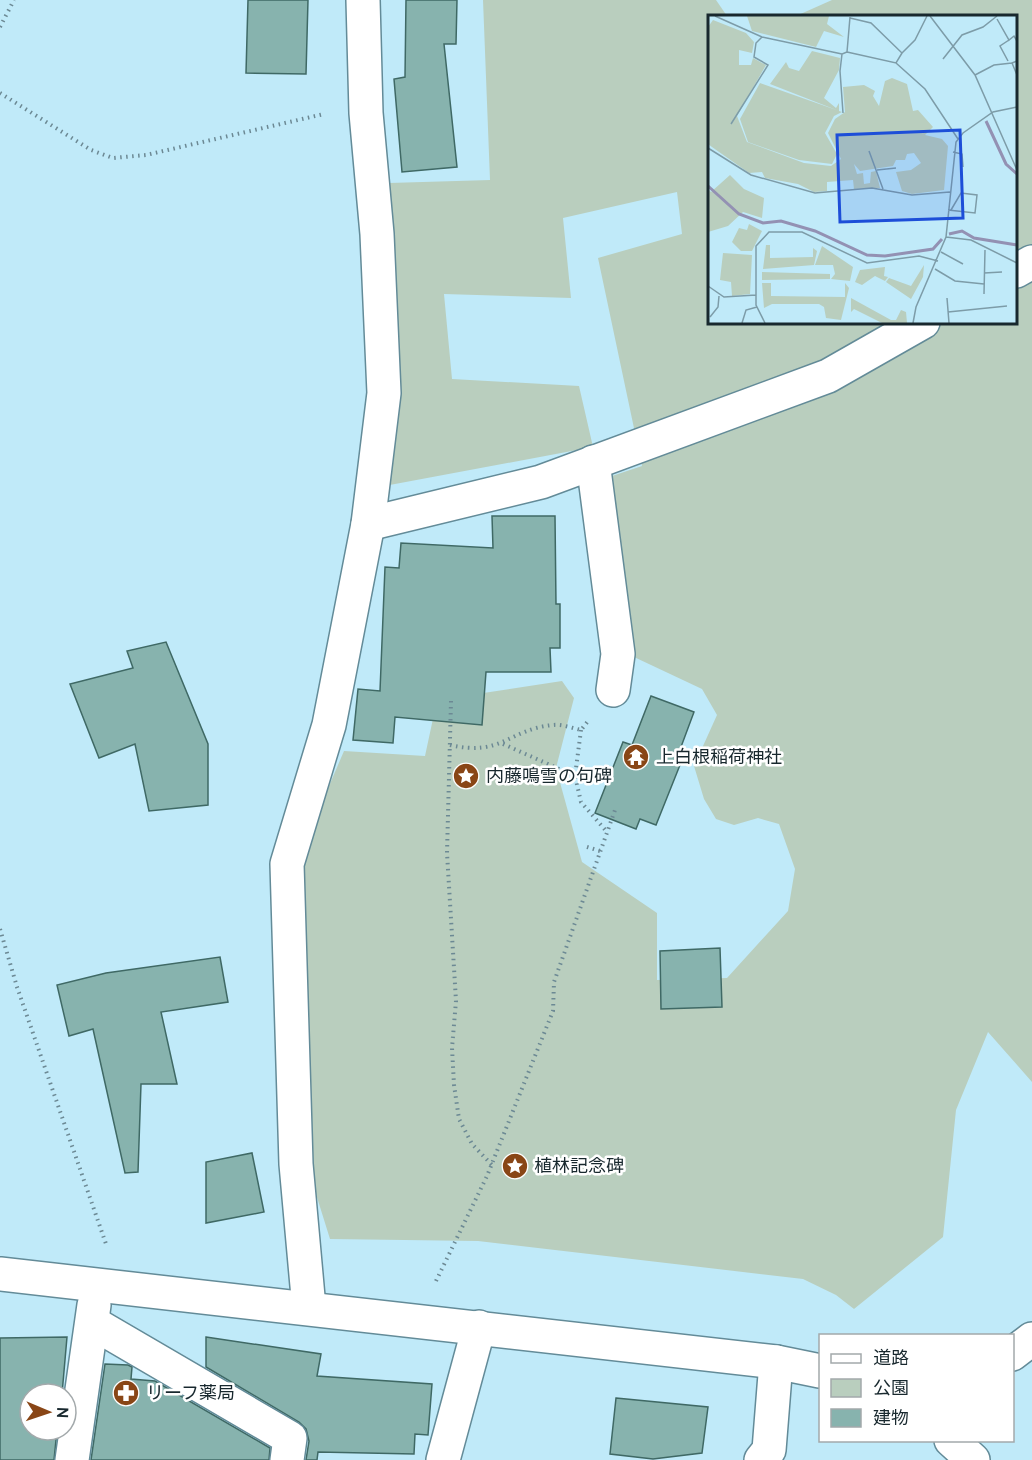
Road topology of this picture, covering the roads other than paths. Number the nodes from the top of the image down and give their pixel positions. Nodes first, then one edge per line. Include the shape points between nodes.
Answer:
1 (363, 0) edge
2 (1032, 262) edge
3 (1017, 270) edge
4 (920, 324) edge
5 (593, 462) junction
6 (368, 524) junction
7 (613, 690) road end
8 (0, 1274) edge
9 (108, 1287) junction
10 (309, 1308) junction
11 (93, 1323) junction
12 (479, 1327) junction
13 (1032, 1339) edge
14 (1014, 1352) edge
15 (776, 1362) junction
16 (819, 1371) edge
17 (953, 1442) edge
18 (72, 1460) edge
19 (287, 1460) edge
20 (443, 1460) edge
21 (761, 1460) edge
22 (973, 1460) edge

1 - 6 street via 366,113 377,234 384,393
2 - 3 street
4 - 5 street via 828,376
5 - 6 street via 541,482
5 - 7 street via 618,654
6 - 10 street via 329,725 287,864 296,1164
8 - 9 street
9 - 10 street
9 - 11 street
10 - 12 street
11 - 18 street
11 - 19 street via 290,1438
12 - 15 street
12 - 20 street
13 - 14 street
15 - 16 street
15 - 21 street via 769,1450
17 - 22 street

